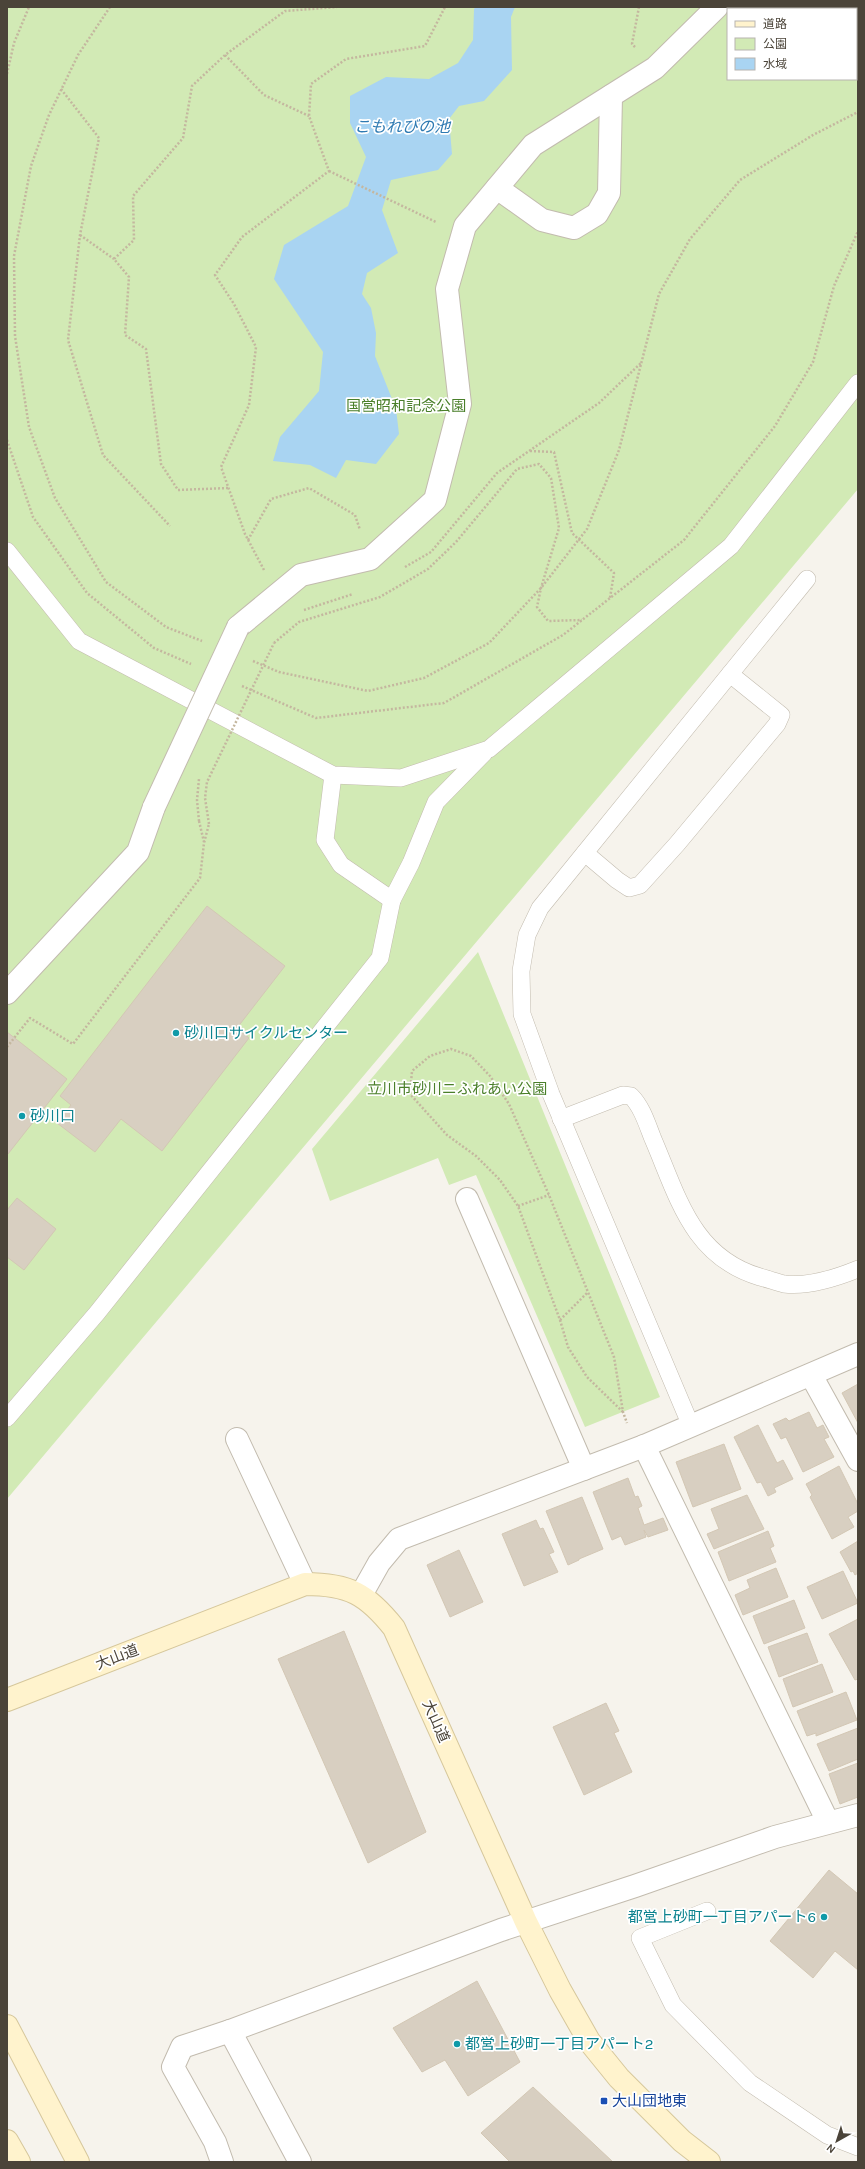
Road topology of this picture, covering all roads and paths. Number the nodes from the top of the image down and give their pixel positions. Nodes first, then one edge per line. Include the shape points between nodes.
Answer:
1 (30, 7) edge
2 (110, 7) edge
3 (287, 7) edge
4 (337, 7) edge
5 (445, 7) edge
6 (639, 7) edge
7 (717, 7) edge
8 (284, 11) junction
9 (225, 55) junction
10 (655, 68) junction
11 (7, 74) edge
12 (61, 89) junction
13 (611, 96) junction
14 (858, 112) edge
15 (309, 116) junction
16 (329, 171) junction
17 (497, 188) junction
18 (465, 226) junction
19 (858, 231) edge
20 (80, 235) junction
21 (114, 259) junction
22 (858, 383) edge
23 (7, 440) edge
24 (529, 451) dead end
25 (228, 488) junction
26 (170, 526) dead end
27 (248, 540) junction
28 (579, 540) junction
29 (7, 550) edge
30 (370, 559) junction
31 (808, 579) dead end
32 (540, 588) junction
33 (277, 594) junction
34 (610, 599) junction
35 (583, 620) junction
36 (209, 644) dead end
37 (197, 666) dead end
38 (251, 667) dead end
39 (730, 674) junction
40 (244, 681) dead end
41 (239, 685) dead end
42 (241, 688) dead end
43 (489, 749) junction
44 (202, 772) dead end
45 (333, 774) junction
46 (204, 843) junction
47 (584, 853) junction
48 (392, 900) junction
49 (7, 993) edge
50 (7, 1047) edge
51 (561, 1119) junction
52 (549, 1195) junction
53 (467, 1199) dead end
54 (518, 1206) junction
55 (858, 1269) edge
56 (588, 1292) junction
57 (560, 1320) junction
58 (858, 1354) edge
59 (810, 1375) junction
60 (7, 1418) edge
61 (691, 1426) junction
62 (237, 1439) dead end
63 (644, 1446) junction
64 (858, 1460) edge
65 (584, 1469) junction
66 (305, 1584) junction
67 (361, 1595) junction
68 (7, 1700) edge
69 (858, 1815) edge
70 (828, 1822) junction
71 (708, 1911) dead end
72 (526, 1922) junction
73 (7, 2026) edge
74 (230, 2031) junction
75 (7, 2140) edge
76 (858, 2147) edge
77 (19, 2162) edge
78 (78, 2162) edge
79 (222, 2162) edge
80 (300, 2162) edge
81 (709, 2162) edge

1 - 11 path via 14,43
2 - 12 path via 78,55
3 - 8 path
4 - 8 path
5 - 15 path via 425,46 346,59 311,84
6 - 10 path via 632,44
7 - 10 street
8 - 9 path
9 - 15 path via 264,95
9 - 21 path via 192,86 183,138 133,196 134,240
10 - 13 street
12 - 20 path via 99,138
12 - 36 path via 31,166 14,256 15,336 29,427 55,498 106,582 166,627
13 - 17 street via 533,145
13 - 17 street via 609,193 597,214 574,228 542,220
14 - 28 path via 813,135 740,180 690,240 659,294 619,450 587,529
15 - 16 path
16 - 18 path via 434,222
16 - 25 path via 242,237 215,275 234,304 256,347 250,405 221,467
17 - 18 street
18 - 30 street via 447,289 460,404 435,500
19 - 34 path via 834,286 813,362 775,426 684,540
20 - 21 path
20 - 26 path via 68,340 103,454
21 - 25 path via 129,277 125,335 146,349 161,464 178,490
22 - 43 lane via 731,546
23 - 37 path via 33,517 87,593 154,648
24 - 28 path via 554,452 572,533
25 - 27 path
27 - 30 path via 271,499 309,488 355,515
27 - 33 path
28 - 32 path
28 - 34 path via 614,573
29 - 45 lane via 79,641
30 - 33 street via 301,575
31 - 39 lane
32 - 35 path via 537,607 548,621
32 - 38 path via 489,643 424,678 368,691 280,672 253,660
32 - 46 path, bridge via 559,528 551,478 539,464 517,469 456,542 428,569 380,597 299,622 274,643 207,782 205,798 209,824
33 - 49 street, bridge via 238,626 154,807 138,852
34 - 35 path
35 - 41 path via 563,635 444,702 316,718
39 - 47 lane
39 - 47 lane via 780,715 777,724 640,885 629,888
40 - 42 path
43 - 45 lane via 401,778
43 - 48 lane via 464,771 436,802 411,863
44 - 46 path, bridge via 197,800
45 - 48 lane via 325,840 341,865
46 - 50 path via 200,878 73,1044 30,1018
47 - 51 lane via 540,908 527,935 521,971 522,1014
48 - 60 lane via 380,958 97,1313
51 - 55 lane via 623,1095 631,1096 648,1126 689,1223 710,1248 731,1266 784,1284 812,1283
51 - 61 lane
52 - 54 path
52 - 54 path via 508,1104 490,1076 471,1056 450,1049 430,1056 412,1071 410,1094 447,1136 476,1156 500,1180
52 - 56 path
53 - 65 street
54 - 57 path
56 - 57 path
56 - 57 path via 614,1357 622,1412 587,1376 568,1347
58 - 59 street
59 - 61 street
59 - 64 street
61 - 63 street
62 - 66 street
63 - 65 street
63 - 70 street
65 - 67 street via 399,1539 379,1563
66 - 67 street, 大山道 via 331,1584
66 - 68 street, 大山道
67 - 72 street, 大山道 via 381,1612 394,1628
69 - 70 street
70 - 72 street via 775,1837
71 - 76 lane via 640,1938 673,2006 750,2083 827,2136
72 - 74 street
72 - 81 street, 大山道 via 560,1990 589,2040 619,2078 682,2141
73 - 78 street
74 - 79 street via 182,2047 173,2067 215,2142
74 - 80 street
75 - 77 street

